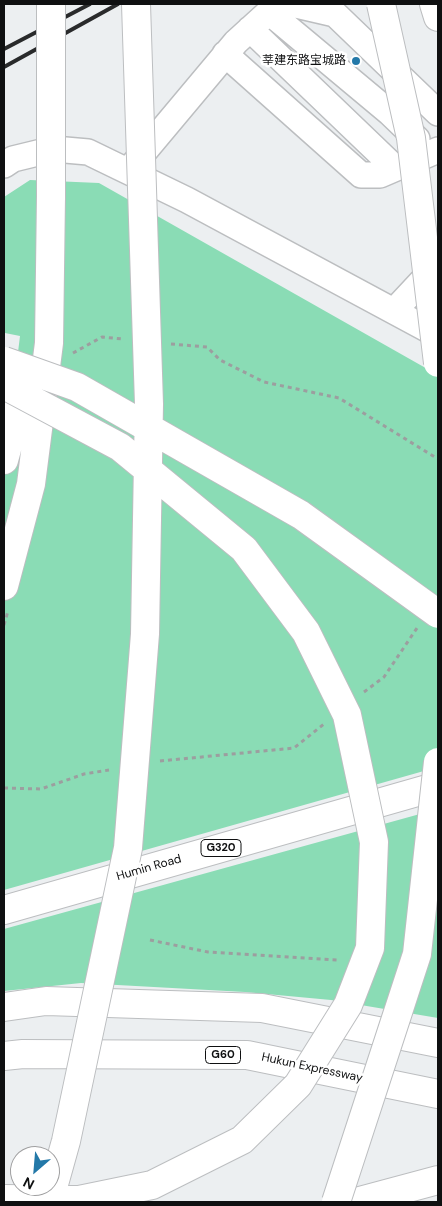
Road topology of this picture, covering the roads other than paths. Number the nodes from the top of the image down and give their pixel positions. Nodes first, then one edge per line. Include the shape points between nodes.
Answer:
1 (51, 4) edge
2 (136, 4) edge
3 (292, 4) edge
4 (381, 4) edge
5 (434, 4) edge
6 (278, 8) edge
7 (438, 17) edge
8 (250, 29) junction
9 (225, 54) junction
10 (438, 113) edge
11 (435, 152) edge
12 (4, 165) edge
13 (395, 168) junction
14 (128, 171) junction
15 (51, 196) junction
16 (438, 264) edge
17 (394, 311) junction
18 (438, 335) edge
19 (4, 361) edge
20 (438, 362) edge
21 (4, 385) edge
22 (4, 460) edge
23 (4, 586) edge
24 (430, 617) edge
25 (438, 762) edge
26 (438, 786) edge
27 (4, 910) edge
28 (4, 1007) edge
29 (438, 1043) edge
30 (4, 1056) edge
31 (438, 1094) edge
32 (438, 1180) edge
33 (4, 1199) edge
34 (49, 1202) edge
35 (336, 1202) edge
36 (356, 1202) edge

1 - 15 highway, bridge
2 - 34 highway, bridge via 149,404 145,634 128,848 66,1141
3 - 10 street via 335,14
4 - 20 highway, bridge via 411,138
5 - 7 highway
6 - 8 street
6 - 11 street
8 - 9 street
8 - 13 street
9 - 13 street via 361,175 380,175
9 - 14 street
11 - 13 street
12 - 14 street via 13,159 54,149 88,152
14 - 17 street
15 - 22 highway, bridge via 23,390
15 - 23 highway, bridge via 47,362 31,484
16 - 17 street
17 - 18 street
19 - 24 highway, bridge via 77,387 301,515
21 - 33 highway, bridge via 120,447 244,549 306,632 347,715 374,842 370,948 348,1005 298,1085 242,1140 152,1185 79,1200
25 - 35 highway, bridge via 417,954
26 - 27 highway, Humin Road / G320
28 - 29 highway via 46,1001 262,1008
30 - 31 highway, Hukun Expressway / G60 via 247,1055
32 - 36 highway

